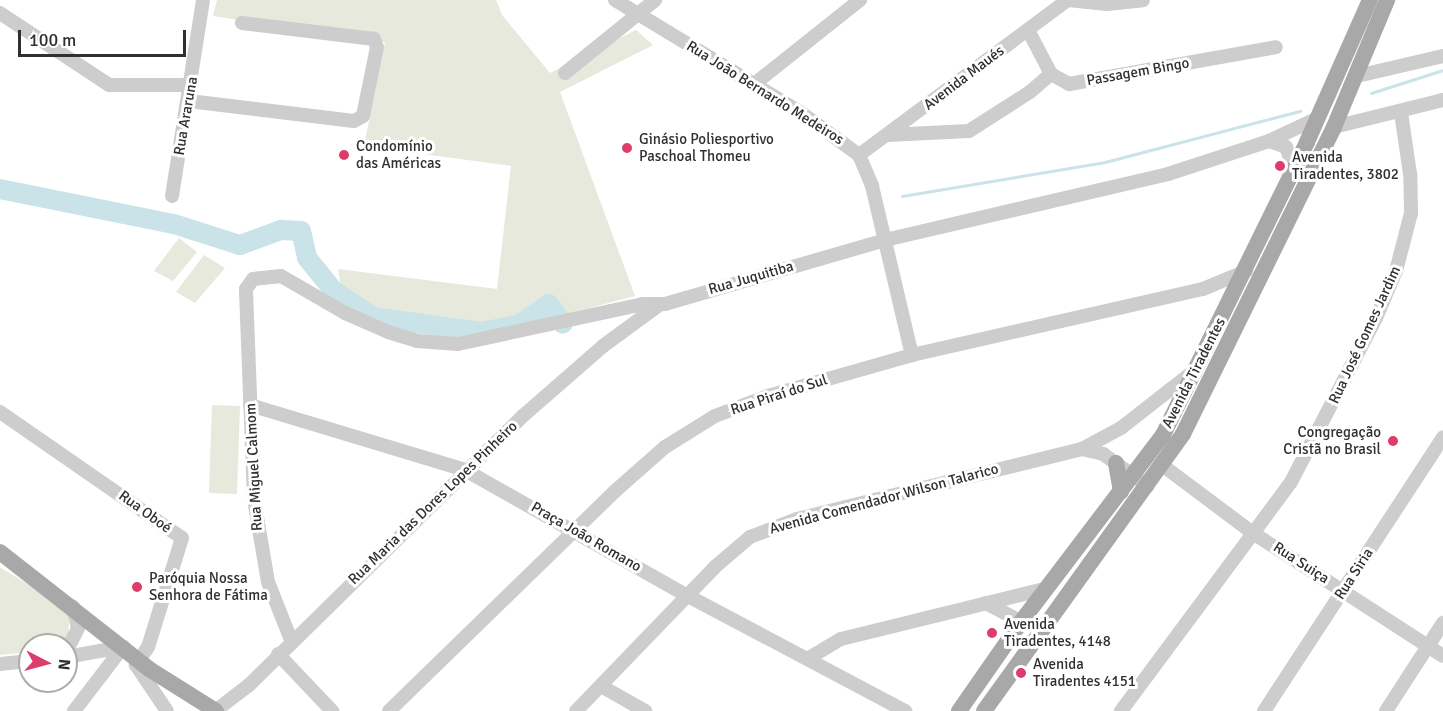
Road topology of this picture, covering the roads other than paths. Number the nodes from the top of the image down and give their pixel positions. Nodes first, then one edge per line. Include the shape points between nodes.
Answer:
1 (203, 0) edge
2 (615, 0) edge
3 (655, 0) edge
4 (860, 0) edge
5 (1068, 0) edge
6 (1143, 0) edge
7 (1370, 0) edge
8 (1387, 0) edge
9 (0, 13) edge
10 (636, 14) junction
11 (242, 23) dead end
12 (1028, 30) junction
13 (1276, 47) dead end
14 (1443, 56) edge
15 (565, 73) dead end
16 (1051, 74) junction
17 (1357, 76) junction
18 (192, 85) junction
19 (753, 85) junction
20 (1443, 100) edge
21 (189, 101) junction
22 (1401, 112) junction
23 (1318, 118) junction
24 (1334, 127) junction
25 (887, 135) junction
26 (1269, 141) junction
27 (859, 155) junction
28 (1294, 169) junction
29 (172, 196) dead end
30 (885, 240) junction
31 (1246, 271) junction
32 (246, 289) joint
33 (1203, 289) junction
34 (659, 305) junction
35 (1230, 305) junction
36 (912, 355) junction
37 (1196, 369) junction
38 (250, 405) junction
39 (0, 412) edge
40 (1443, 437) edge
41 (1082, 449) junction
42 (1116, 463) junction
43 (1162, 465) junction
44 (465, 470) junction
45 (1141, 481) junction
46 (1121, 492) junction
47 (572, 531) junction
48 (1253, 533) junction
49 (0, 552) edge
50 (1045, 589) junction
51 (1343, 591) junction
52 (688, 596) junction
53 (984, 602) junction
54 (72, 605) junction
55 (1021, 622) junction
56 (1443, 623) edge
57 (76, 633) edge
58 (291, 640) junction
59 (1428, 646) junction
60 (123, 647) junction
61 (278, 654) junction
62 (78, 656) edge
63 (1443, 656) edge
64 (809, 658) junction
65 (78, 659) edge
66 (138, 660) junction
67 (18, 662) edge
68 (0, 664) edge
69 (91, 686) junction
70 (601, 686) junction
71 (74, 711) edge
72 (167, 711) edge
73 (216, 711) edge
74 (332, 711) edge
75 (389, 711) edge
76 (576, 711) edge
77 (645, 711) edge
78 (905, 711) edge
79 (959, 711) edge
80 (984, 711) edge
81 (1121, 711) edge
82 (1264, 711) edge
83 (1386, 711) edge

1 - 18 street, Rua Araruna
2 - 10 street, Rua João Bernardo Medeiros
3 - 10 street
4 - 19 street
5 - 6 street via 1107,4
5 - 12 street, Avenida Maués
7 - 23 main road, Avenida Tiradentes
8 - 17 main road, Avenida Tiradentes
9 - 18 street via 108,85
10 - 15 street
10 - 19 street, Rua João Bernardo Medeiros
11 - 21 street via 374,39 377,47 363,116 354,121
12 - 16 street
12 - 25 street, Avenida Maués
13 - 16 street, Passagem Bingo via 1069,84
14 - 17 street
16 - 25 street via 969,131
17 - 24 main road, Avenida Tiradentes
18 - 21 street, Rua Araruna
19 - 27 street, Rua João Bernardo Medeiros via 842,139
20 - 22 street
21 - 29 street, Rua Araruna
22 - 24 street
22 - 48 street, Rua José Gomes Jardim via 1412,196 1396,271 1332,408 1291,482
23 - 26 street, Rua Juquitiba
23 - 28 main road, Avenida Tiradentes
24 - 43 main road, Avenida Tiradentes via 1183,434
25 - 27 street, Avenida Maués
26 - 28 street via 1286,147
26 - 30 street, Rua Juquitiba via 1168,174
27 - 30 street, Rua João Bernardo Medeiros via 872,186
28 - 31 main road, Avenida Tiradentes
30 - 34 street, Rua Juquitiba
30 - 36 street, Rua João Bernardo Medeiros
31 - 33 street, Rua Piraí do Sul
31 - 35 main road, Avenida Tiradentes
32 - 34 street, Rua Juquitiba via 248,282 259,276 281,276 345,314 388,332 444,344 509,336 644,304
32 - 38 street, Rua Miguel Calmom
33 - 35 street
33 - 36 street, Rua Piraí do Sul
34 - 44 street, Rua Maria das Dores Lopes Pinheiro via 603,346
35 - 37 main road, Avenida Tiradentes
36 - 47 street, Rua Piraí do Sul via 768,396 715,416 665,447
37 - 41 street, Avenida Comendador Wilson Talarico via 1122,428
37 - 45 main road, Avenida Tiradentes
38 - 44 street, Praça João Romano
38 - 58 street, Rua Miguel Calmom via 259,542 268,582
39 - 66 street, Rua Oboé via 182,538 148,647
40 - 51 street, Rua Siria
41 - 42 street via 1103,454
41 - 52 street, Avenida Comendador Wilson Talarico via 770,527 730,552
42 - 45 street
42 - 46 main road
43 - 45 main road, Avenida Tiradentes
43 - 48 street, Rua Suiça
44 - 47 street, Praça João Romano
44 - 58 street, Rua Maria das Dores Lopes Pinheiro
45 - 46 main road, Avenida Tiradentes
45 - 80 main road, Avenida Tiradentes
46 - 50 main road, Avenida Tiradentes
47 - 52 street, Praça João Romano
47 - 75 street, Rua Piraí do Sul
48 - 51 street, Rua Suiça
48 - 81 street, Rua José Gomes Jardim
49 - 54 main road
50 - 53 street
50 - 55 main road, Avenida Tiradentes
51 - 59 street, Rua Suiça
51 - 82 street, Rua Siria
52 - 64 street, Praça João Romano
52 - 70 street, Avenida Comendador Wilson Talarico
53 - 55 street
53 - 64 street via 842,639
54 - 57 street via 78,628
54 - 60 main road
55 - 79 main road, Avenida Tiradentes
56 - 59 street
58 - 61 street, Rua Maria das Dores Lopes Pinheiro
59 - 63 street, Rua Suiça
59 - 83 street
60 - 62 street
60 - 66 main road
60 - 69 street
61 - 73 street, Rua Maria das Dores Lopes Pinheiro via 232,701
61 - 74 street
64 - 78 street, Praça João Romano
65 - 69 street via 96,668
66 - 72 street via 136,670
66 - 73 main road
67 - 68 street
69 - 71 street
70 - 76 street, Avenida Comendador Wilson Talarico
70 - 77 street

